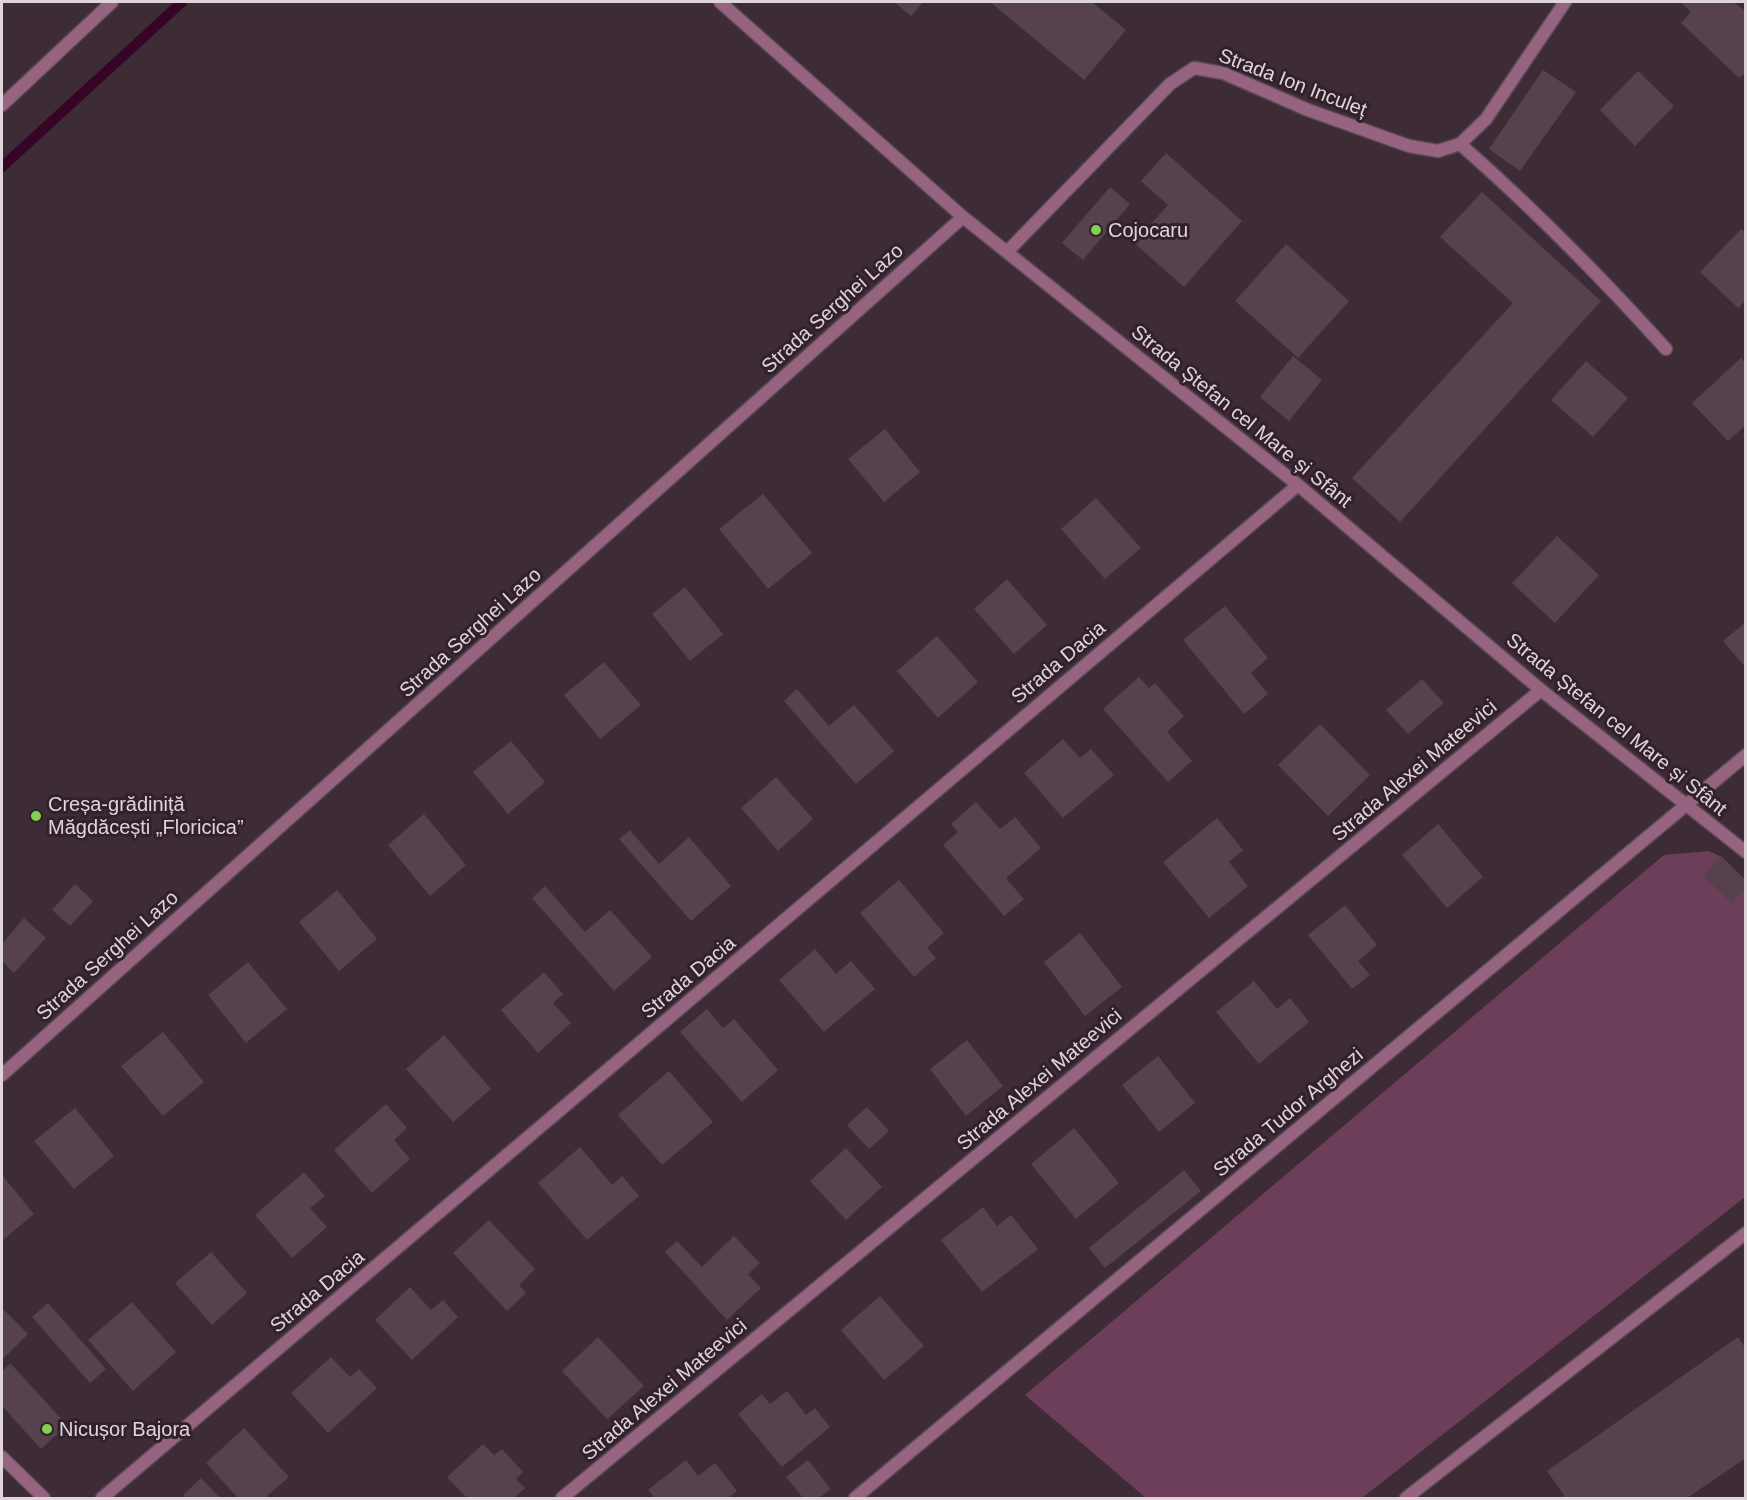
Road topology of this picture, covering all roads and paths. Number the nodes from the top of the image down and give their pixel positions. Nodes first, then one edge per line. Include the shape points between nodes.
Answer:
1 (112, 2) edge
2 (720, 2) edge
3 (1565, 2) edge
4 (2, 105) edge
5 (1461, 144) junction
6 (963, 217) junction
7 (1007, 252) junction
8 (1666, 349) dead end
9 (1298, 485) junction
10 (1541, 690) junction
11 (1746, 754) edge
12 (1685, 805) junction
13 (1746, 852) edge
14 (2, 1076) edge
15 (1746, 1233) edge
16 (2, 1457) edge
17 (44, 1498) edge
18 (102, 1498) edge
19 (562, 1498) edge
20 (855, 1498) edge
21 (1406, 1498) edge

1 - 4 street
2 - 6 street, Strada Ștefan cel Mare și Sfânt
3 - 5 street via 1486,119
5 - 7 street, Strada Ion Inculeț via 1438,151 1409,146 1308,110 1223,73 1194,68 1170,84
5 - 8 street via 1597,274
6 - 7 street, Strada Ștefan cel Mare și Sfânt
6 - 14 street, Strada Serghei Lazo
7 - 9 street, Strada Ștefan cel Mare și Sfânt
9 - 10 street, Strada Ștefan cel Mare și Sfânt
9 - 18 street, Strada Dacia
10 - 12 street, Strada Ștefan cel Mare și Sfânt
10 - 19 street, Strada Alexei Mateevici
11 - 12 street, Strada Tudor Arghezi
12 - 13 street, Strada Ștefan cel Mare și Sfânt
12 - 20 street, Strada Tudor Arghezi
15 - 21 street
16 - 17 street

